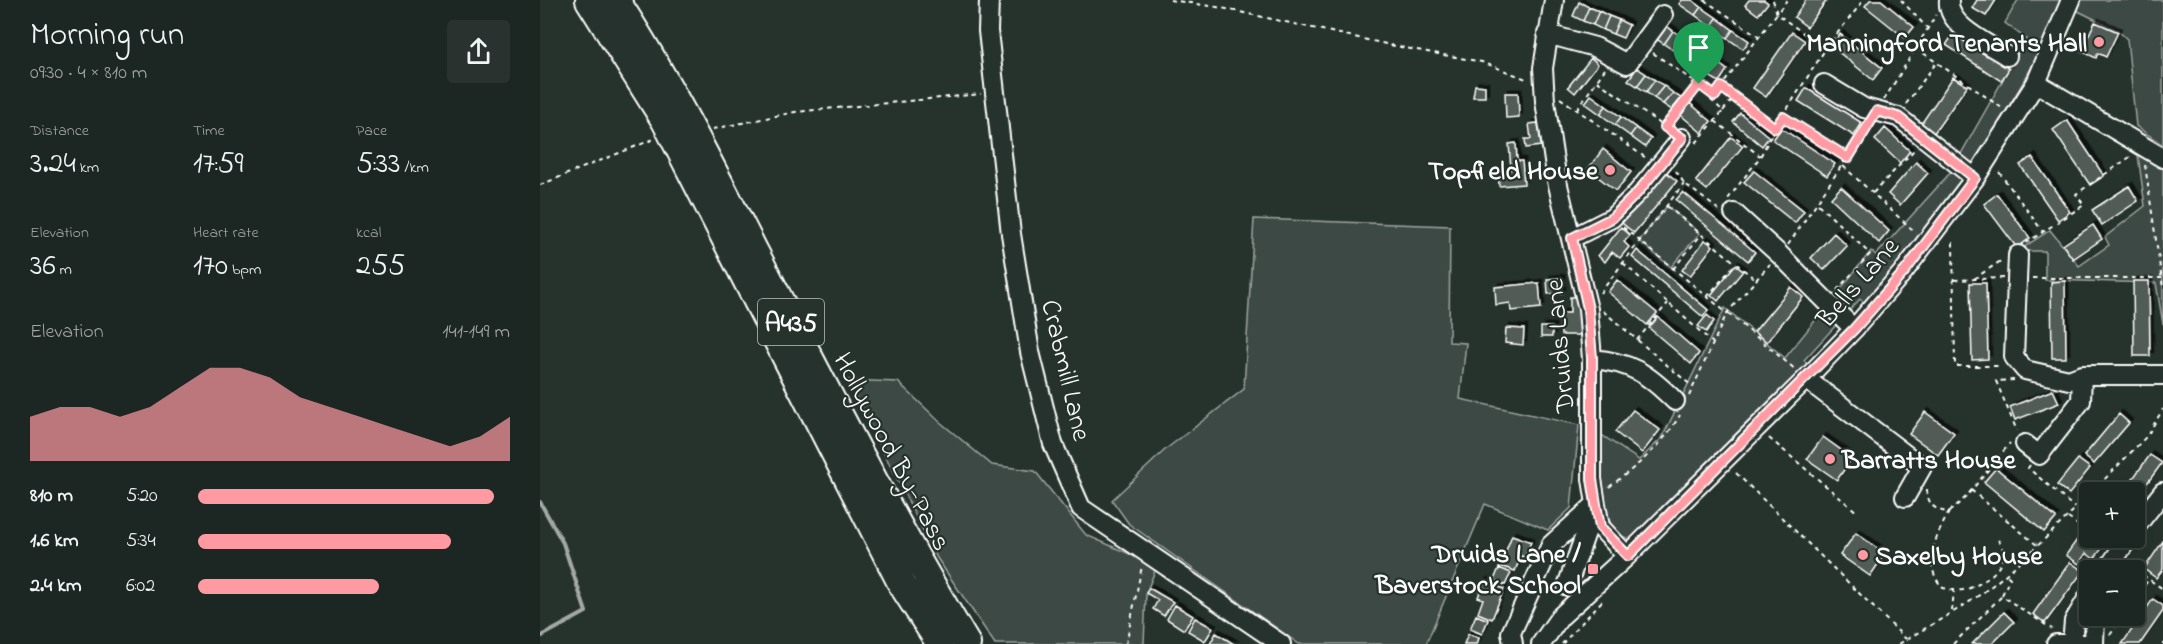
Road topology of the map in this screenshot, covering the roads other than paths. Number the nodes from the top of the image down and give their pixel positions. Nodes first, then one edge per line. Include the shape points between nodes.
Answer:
1 (589, 0) edge
2 (615, 0) edge
3 (989, 0) edge
4 (1554, 0) edge
5 (2071, 0) edge
6 (1943, 6) edge
7 (1663, 15) dead end
8 (1547, 34) junction
9 (2007, 56) dead end
10 (2036, 83) junction
11 (1824, 84) dead end
12 (683, 134) junction
13 (1682, 138) road end
14 (2163, 158) edge
15 (1975, 178) junction
16 (1727, 212) road end
17 (1572, 238) junction
18 (2015, 253) road end
19 (1854, 329) junction
20 (1592, 358) junction
21 (1801, 375) junction
22 (2082, 375) junction
23 (2163, 375) edge
24 (1682, 402) road end
25 (2027, 444) road end
26 (2163, 492) edge
27 (1905, 497) dead end
28 (1596, 504) junction
29 (2145, 515) edge
30 (1628, 556) junction
31 (1566, 586) dead end
32 (2079, 613) edge
33 (2095, 626) edge
34 (2063, 642) edge
35 (940, 644) edge
36 (967, 644) edge
37 (1281, 644) edge
38 (1513, 644) edge
39 (1541, 644) edge
40 (2094, 644) edge

1 - 12 highway, Hollywood By-Pass / A435
2 - 12 highway, Hollywood By-Pass / A435
3 - 37 street, Crabmill Lane via 988,31 1011,234 1028,340 1053,444 1081,508
4 - 8 street, Druids Lane
5 - 10 street, Bells Lane
6 - 9 street via 1959,24
7 - 8 street via 1627,64 1595,47
8 - 17 street, Druids Lane via 1544,86 1550,146
10 - 14 street
10 - 15 street, Bells Lane
11 - 15 street via 1864,108 1898,117
12 - 35 highway, Hollywood By-Pass / A435 via 891,565
12 - 36 highway, Hollywood By-Pass / A435
13 - 17 street via 1612,218
15 - 19 street, Bells Lane via 1927,243
16 - 19 street via 1779,254
17 - 20 street, Druids Lane via 1588,309
18 - 22 street via 2014,357 2024,368 2068,380
19 - 21 street, Bells Lane
20 - 24 street via 1634,366
20 - 28 street, Druids Lane via 1592,479
21 - 27 street via 1922,467
21 - 30 street, Bells Lane
22 - 23 street
22 - 25 street via 2081,401
26 - 29 street
28 - 30 street, Druids Lane via 1600,527
28 - 31 street
28 - 38 street via 1551,545 1511,633
30 - 39 street via 1560,617
32 - 34 street
33 - 40 street
34 - 40 street

